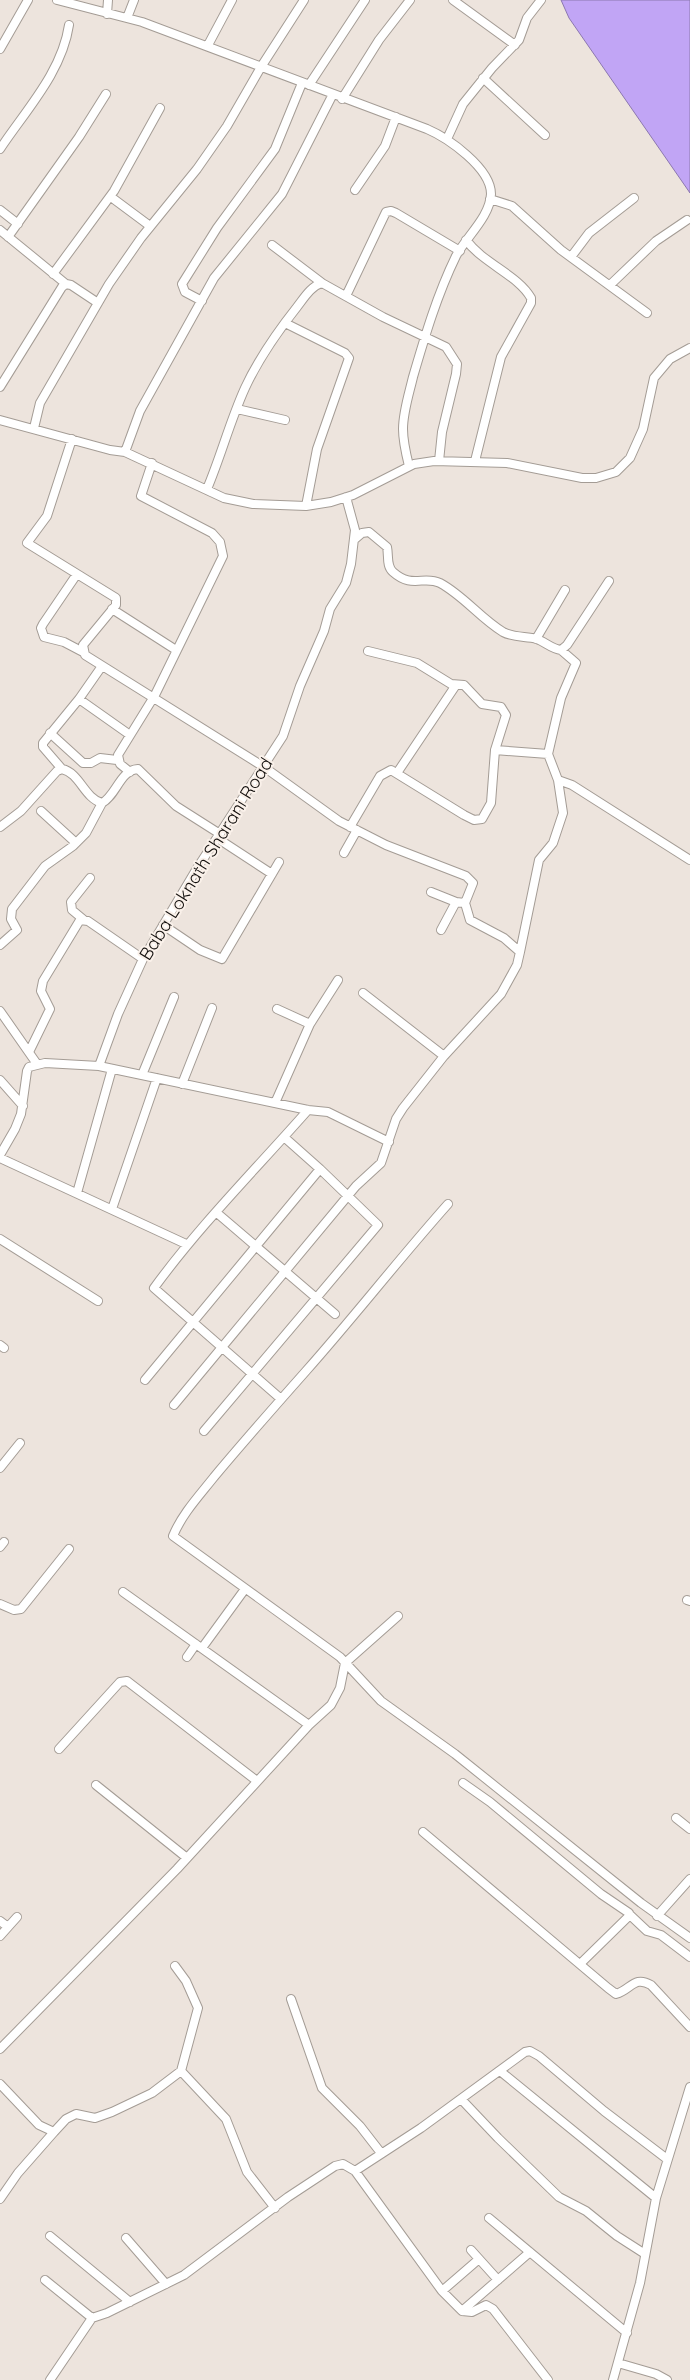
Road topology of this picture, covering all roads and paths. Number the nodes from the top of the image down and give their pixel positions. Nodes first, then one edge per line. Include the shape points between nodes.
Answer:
1 (28, 0) edge
2 (57, 0) edge
3 (108, 0) edge
4 (134, 0) edge
5 (232, 0) edge
6 (304, 0) edge
7 (365, 0) edge
8 (410, 0) edge
9 (453, 0) edge
10 (541, 0) edge
11 (107, 14) junction
12 (127, 18) junction
13 (70, 25) dead end
14 (208, 45) junction
15 (515, 45) junction
16 (0, 49) edge
17 (261, 67) junction
18 (483, 78) junction
19 (305, 84) junction
20 (106, 94) dead end
21 (333, 94) junction
22 (342, 98) junction
23 (160, 108) dead end
24 (396, 117) junction
25 (545, 135) dead end
26 (447, 139) junction
27 (0, 149) edge
28 (355, 190) dead end
29 (111, 197) junction
30 (634, 198) dead end
31 (490, 199) junction
32 (0, 210) edge
33 (687, 220) dead end
34 (18, 224) junction
35 (150, 226) junction
36 (0, 230) edge
37 (8, 237) junction
38 (466, 240) junction
39 (272, 244) dead end
40 (460, 251) junction
41 (571, 257) junction
42 (53, 274) junction
43 (322, 283) junction
44 (66, 284) junction
45 (610, 285) junction
46 (346, 296) junction
47 (202, 301) junction
48 (98, 303) junction
49 (647, 313) dead end
50 (285, 323) junction
51 (424, 337) junction
52 (690, 348) edge
53 (0, 387) edge
54 (237, 409) junction
55 (0, 420) edge
56 (285, 420) dead end
57 (34, 428) junction
58 (72, 439) junction
59 (125, 452) junction
60 (439, 461) junction
61 (475, 461) junction
62 (152, 463) junction
63 (409, 466) junction
64 (207, 489) junction
65 (346, 497) junction
66 (306, 506) junction
67 (355, 539) junction
68 (77, 574) junction
69 (609, 581) dead end
70 (565, 590) dead end
71 (112, 609) junction
72 (536, 639) junction
73 (176, 650) junction
74 (561, 650) junction
75 (368, 651) dead end
76 (83, 652) junction
77 (102, 666) junction
78 (456, 686) junction
79 (153, 698) junction
80 (80, 699) junction
81 (50, 733) junction
82 (130, 736) junction
83 (495, 750) junction
84 (548, 754) junction
85 (117, 760) junction
86 (264, 767) junction
87 (62, 769) junction
88 (130, 772) junction
89 (397, 773) junction
90 (558, 780) junction
91 (102, 803) junction
92 (41, 811) dead end
93 (0, 827) edge
94 (354, 829) junction
95 (218, 836) junction
96 (76, 843) junction
97 (344, 853) dead end
98 (690, 860) edge
99 (279, 862) dead end
100 (272, 874) junction
101 (90, 878) dead end
102 (431, 892) dead end
103 (460, 903) junction
104 (84, 920) junction
105 (163, 925) junction
106 (441, 930) dead end
107 (0, 946) edge
108 (520, 952) junction
109 (143, 959) junction
110 (338, 980) dead end
111 (363, 993) dead end
112 (174, 997) dead end
113 (212, 1008) dead end
114 (277, 1009) dead end
115 (0, 1012) edge
116 (310, 1024) junction
117 (29, 1052) junction
118 (444, 1056) junction
119 (37, 1064) junction
120 (99, 1066) junction
121 (112, 1069) junction
122 (142, 1075) junction
123 (157, 1078) junction
124 (0, 1080) edge
125 (182, 1084) junction
126 (275, 1104) junction
127 (23, 1106) junction
128 (308, 1110) junction
129 (0, 1137) edge
130 (284, 1137) junction
131 (389, 1142) junction
132 (7, 1143) junction
133 (0, 1156) edge
134 (320, 1170) junction
135 (77, 1193) junction
136 (348, 1196) junction
137 (448, 1204) dead end
138 (112, 1209) junction
139 (217, 1214) junction
140 (0, 1239) edge
141 (186, 1244) junction
142 (255, 1246) junction
143 (285, 1272) junction
144 (316, 1298) junction
145 (98, 1301) dead end
146 (335, 1314) dead end
147 (193, 1322) junction
148 (222, 1347) junction
149 (253, 1374) junction
150 (144, 1380) dead end
151 (281, 1398) junction
152 (174, 1405) dead end
153 (204, 1431) dead end
154 (20, 1444) dead end
155 (0, 1468) edge
156 (69, 1549) dead end
157 (245, 1589) junction
158 (123, 1592) dead end
159 (0, 1604) edge
160 (398, 1616) dead end
161 (199, 1646) junction
162 (187, 1657) dead end
163 (345, 1663) junction
164 (309, 1725) junction
165 (60, 1748) dead end
166 (257, 1781) junction
167 (464, 1783) dead end
168 (96, 1785) dead end
169 (676, 1818) dead end
170 (690, 1829) edge
171 (422, 1832) dead end
172 (186, 1858) junction
173 (690, 1879) edge
174 (630, 1915) junction
175 (657, 1916) junction
176 (17, 1917) dead end
177 (0, 1921) edge
178 (8, 1927) junction
179 (0, 1936) edge
180 (690, 1938) edge
181 (690, 1957) edge
182 (580, 1964) junction
183 (175, 1966) dead end
184 (291, 1998) dead end
185 (690, 2027) edge
186 (0, 2049) edge
187 (181, 2071) junction
188 (500, 2071) junction
189 (0, 2084) edge
190 (690, 2087) edge
191 (462, 2099) junction
192 (54, 2132) junction
193 (381, 2153) junction
194 (667, 2160) junction
195 (355, 2171) junction
196 (656, 2198) junction
197 (0, 2199) edge
198 (274, 2208) junction
199 (489, 2218) dead end
200 (50, 2236) dead end
201 (126, 2238) dead end
202 (471, 2250) dead end
203 (530, 2252) junction
204 (645, 2254) junction
205 (480, 2260) junction
206 (45, 2280) dead end
207 (498, 2280) junction
208 (166, 2284) junction
209 (442, 2291) junction
210 (130, 2302) junction
211 (462, 2311) junction
212 (92, 2318) junction
213 (627, 2333) junction
214 (618, 2363) junction
215 (50, 2380) edge
216 (548, 2380) edge
217 (613, 2380) edge
218 (667, 2380) edge

1 - 16 street
2 - 11 street
3 - 11 street
4 - 12 street
5 - 14 street
6 - 17 street
7 - 19 street
8 - 22 street via 379,40
9 - 15 street
10 - 15 street via 527,18
11 - 12 street
12 - 14 street
13 - 27 street via 66,44 53,72
14 - 17 street
15 - 18 street
17 - 19 street
17 - 35 street via 227,126
18 - 25 street
18 - 26 street via 463,104
19 - 21 street
19 - 47 street via 275,149 217,228 182,284 185,292
20 - 34 street
21 - 22 street
21 - 47 street via 282,194 225,264
22 - 24 street
23 - 29 street
24 - 26 street
24 - 28 street via 382,151
26 - 31 street via 485,176 490,186
29 - 35 street
29 - 42 street
30 - 41 street via 590,233
31 - 38 street via 484,215
31 - 41 street via 512,206
32 - 34 street
33 - 45 street via 656,241
34 - 37 street
35 - 48 street
36 - 37 street
37 - 42 street
38 - 40 street
38 - 61 street via 531,298 501,357
39 - 43 street
40 - 46 street via 396,213 386,212
40 - 51 street
41 - 45 street
42 - 44 street
43 - 46 street
43 - 50 street via 309,293
44 - 48 street
44 - 53 street via 56,294
45 - 49 street
46 - 51 street
47 - 59 street via 140,411
48 - 57 street via 40,403
50 - 54 street via 258,364
50 - 66 street via 349,358 317,449
51 - 60 street via 446,348 457,364
51 - 63 street via 404,416 403,438
52 - 61 street via 670,359 654,378 640,438 630,458 616,472 588,479 519,465
54 - 56 street
54 - 64 street
55 - 57 street
57 - 58 street
58 - 59 street
58 - 68 street via 47,516 27,543
59 - 62 street
60 - 61 street
60 - 63 street
62 - 64 street
62 - 73 street via 141,492 144,499 204,527 220,542 222,549 221,563
63 - 65 street
64 - 66 street via 240,503
65 - 66 street
65 - 67 street, Baba Loknath Sharani Road via 354,522
67 - 72 street via 369,532 387,547 388,564 398,575 414,583 435,581 504,632
67 - 86 street, Baba Loknath Sharani Road via 346,582 330,609 283,736
68 - 71 street via 116,598
68 - 76 street via 41,628 44,636
69 - 74 street via 568,645
70 - 72 street
71 - 73 street
71 - 76 street via 83,645
72 - 74 street
73 - 79 street
74 - 84 street via 576,663 561,698
75 - 78 street via 417,663
76 - 77 street
77 - 79 street
77 - 80 street
78 - 83 street via 464,685 482,704 505,709
78 - 89 street
79 - 82 street
79 - 86 street
80 - 81 street
80 - 82 street
81 - 85 street via 83,763 91,764 100,758
81 - 87 street via 43,747
82 - 85 street
83 - 84 street
83 - 89 street via 491,803 486,815 479,820 464,815
84 - 90 street
85 - 88 street
86 - 94 street
86 - 95 street, Baba Loknath Sharani Road
87 - 91 street via 72,774 91,797
87 - 93 street via 52,774 21,811
88 - 91 street
88 - 95 street via 138,769 176,806
89 - 94 street via 391,770 380,776
90 - 98 street via 572,785
90 - 108 street via 563,813 553,843 539,860
91 - 96 street
92 - 96 street
94 - 97 street
94 - 103 street via 392,848 466,876 473,883
95 - 100 street
95 - 105 street, Baba Loknath Sharani Road
96 - 107 street via 40,871 12,909 15,934
99 - 100 street
100 - 105 street via 222,959 200,950
101 - 104 street via 71,902 72,910
102 - 103 street
103 - 106 street
103 - 108 street via 470,920 512,943
104 - 109 street
104 - 117 street via 76,924 43,980 41,991 50,1009
105 - 109 street, Baba Loknath Sharani Road
108 - 118 street via 517,965 493,1005
109 - 120 street, Baba Loknath Sharani Road
110 - 116 street
111 - 118 street
112 - 122 street
113 - 125 street
114 - 116 street
115 - 117 street
116 - 126 street
117 - 119 street
118 - 131 street via 396,1119
119 - 120 street
119 - 127 street via 26,1072
120 - 121 street
121 - 122 street
121 - 135 street
122 - 123 street
123 - 125 street
123 - 138 street
124 - 127 street
125 - 126 street
126 - 128 street
127 - 132 street via 16,1129
128 - 130 street
128 - 131 street via 328,1112
129 - 132 street
130 - 134 street
130 - 139 street
131 - 136 street via 381,1163
132 - 133 street
133 - 135 street
134 - 136 street
134 - 142 street
135 - 138 street
136 - 143 street
136 - 144 street via 378,1225
137 - 151 street
138 - 141 street
139 - 141 street
139 - 142 street
140 - 145 street
141 - 147 street via 154,1288
142 - 143 street
142 - 147 street
143 - 144 street
143 - 148 street
144 - 146 street
144 - 149 street
147 - 148 street
147 - 150 street
148 - 149 street
148 - 152 street
149 - 151 street
149 - 153 street
151 - 157 street via 195,1502 177,1525 173,1536
154 - 155 street
156 - 159 street via 21,1609 14,1610
157 - 161 street
157 - 163 street
158 - 161 street
160 - 163 street
161 - 162 street
161 - 164 street
163 - 164 street via 340,1688 331,1705
163 - 175 street via 381,1700 455,1754
164 - 166 street
165 - 166 street via 120,1682 127,1681
166 - 172 street
167 - 174 street
168 - 172 street
169 - 170 street
171 - 182 street
172 - 186 street
173 - 175 street
174 - 181 street via 647,1931 661,1936
174 - 182 street
175 - 180 street
176 - 178 street
177 - 178 street
178 - 179 street
182 - 185 street via 616,1994 644,1980
183 - 187 street via 198,2008
184 - 193 street via 322,2088 360,2126
187 - 192 street via 152,2093 95,2118 76,2114
187 - 198 street via 226,2119 247,2172
188 - 191 street
188 - 194 street via 526,2052 534,2053
188 - 196 street
189 - 192 street via 44,2130
190 - 194 street
191 - 193 street
191 - 204 street via 559,2197 579,2206
192 - 197 street
193 - 195 street
194 - 196 street
195 - 198 street via 342,2164 335,2166
195 - 209 street
196 - 204 street
198 - 208 street via 184,2275
199 - 203 street
200 - 210 street
201 - 208 street
202 - 205 street
203 - 207 street
203 - 213 street
204 - 213 street
205 - 207 street
205 - 209 street
206 - 212 street
207 - 211 street
208 - 210 street
209 - 211 street
210 - 212 street
211 - 216 street via 472,2312 486,2305 493,2309
212 - 215 street
213 - 214 street
214 - 217 street
214 - 218 street

